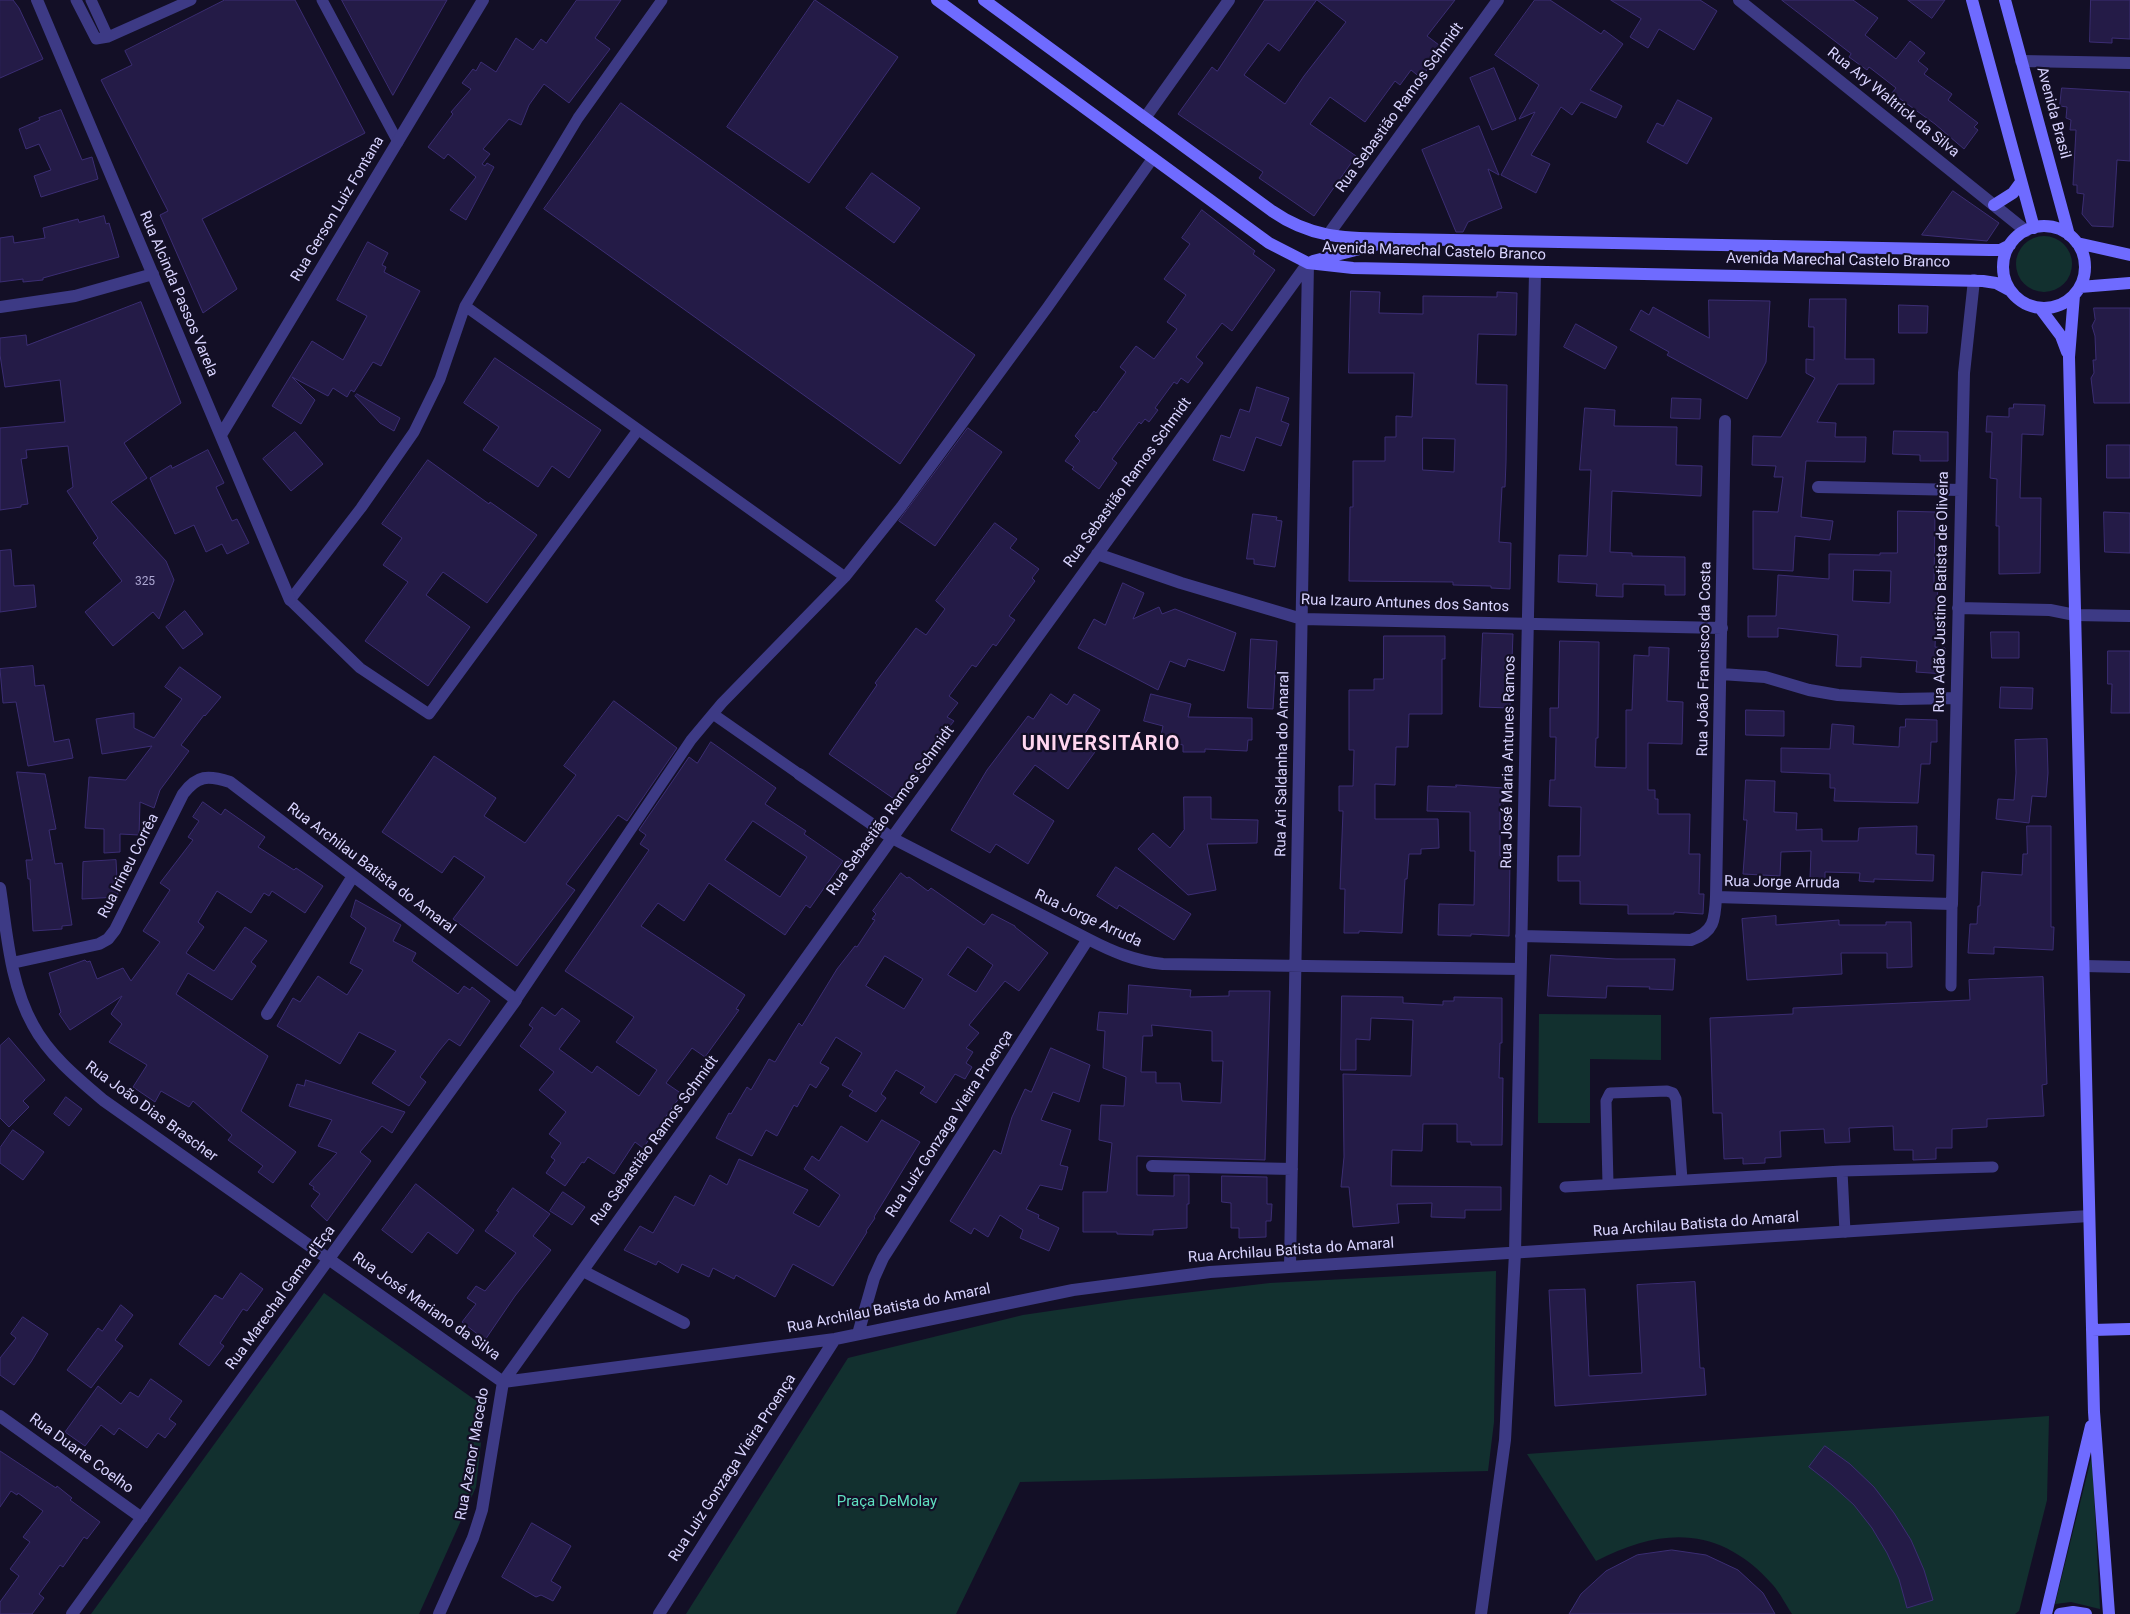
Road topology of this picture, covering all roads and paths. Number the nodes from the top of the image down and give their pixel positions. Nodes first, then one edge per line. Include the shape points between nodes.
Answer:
1 (76, 0) edge
2 (91, 0) edge
3 (191, 0) edge
4 (322, 0) edge
5 (484, 0) edge
6 (662, 0) edge
7 (937, 0) edge
8 (984, 0) edge
9 (1229, 0) edge
10 (1498, 0) edge
11 (1739, 0) edge
12 (1972, 0) edge
13 (2005, 0) edge
14 (41, 1) edge
15 (108, 37) junction
16 (2022, 61) junction
17 (2130, 63) edge
18 (1145, 118) junction
19 (398, 142) junction
20 (1153, 158) junction
21 (2021, 182) junction
22 (1994, 205) junction
23 (2030, 229) junction
24 (1328, 236) junction
25 (1398, 239) junction
26 (2073, 239) junction
27 (2010, 245) junction
28 (2130, 255) edge
29 (1308, 263) junction
30 (1535, 272) junction
31 (152, 274) junction
32 (1974, 280) junction
33 (2130, 283) edge
34 (2011, 291) junction
35 (2077, 291) junction
36 (0, 306) edge
37 (465, 306) junction
38 (2040, 308) junction
39 (2069, 357) junction
40 (1725, 422) dead end
41 (638, 430) junction
42 (221, 436) junction
43 (1818, 487) dead end
44 (1961, 490) junction
45 (1097, 554) junction
46 (845, 577) junction
47 (290, 600) junction
48 (1958, 608) junction
49 (2075, 615) junction
50 (2130, 616) edge
51 (1302, 619) junction
52 (1528, 624) junction
53 (1722, 628) junction
54 (1721, 674) junction
55 (1956, 698) junction
56 (713, 714) junction
57 (799, 774) joint
58 (202, 778) joint
59 (892, 838) junction
60 (353, 876) junction
61 (0, 888) edge
62 (1716, 897) junction
63 (1952, 904) junction
64 (1521, 936) junction
65 (1088, 939) junction
66 (12, 964) junction
67 (1296, 966) junction
68 (2084, 966) junction
69 (2130, 967) edge
70 (1520, 969) junction
71 (1951, 986) dead end
72 (516, 1000) junction
73 (267, 1014) dead end
74 (1152, 1166) dead end
75 (1993, 1167) dead end
76 (1292, 1169) junction
77 (1842, 1171) junction
78 (1682, 1180) junction
79 (1608, 1184) junction
80 (1565, 1186) dead end
81 (2090, 1216) junction
82 (1844, 1232) junction
83 (1515, 1253) junction
84 (329, 1259) junction
85 (1290, 1266) junction
86 (583, 1271) junction
87 (684, 1323) dead end
88 (2130, 1329) edge
89 (2092, 1330) junction
90 (858, 1334) junction
91 (835, 1339) junction
92 (503, 1382) junction
93 (2094, 1412) junction
94 (0, 1416) edge
95 (142, 1518) junction
96 (72, 1614) edge
97 (439, 1614) edge
98 (659, 1614) edge
99 (1481, 1614) edge
100 (2046, 1614) edge
101 (2060, 1614) edge
102 (2086, 1614) edge
103 (2109, 1614) edge

1 - 15 lane via 92,35 96,39
2 - 15 lane
3 - 15 lane
4 - 19 lane
5 - 19 street, Rua Gerson Luiz Fontana
6 - 37 lane via 578,118
7 - 20 main road, Avenida Marechal Castelo Branco
8 - 18 main road, Avenida Marechal Castelo Branco
9 - 18 street
10 - 24 street, Rua Sebastião Ramos Schmidt
11 - 22 street, Rua Ary Waltrick da Silva
12 - 21 main road
13 - 16 main road, Avenida Brasil
14 - 31 street, Rua Alcinda Passos Varela
16 - 17 street
16 - 26 main road, Avenida Brasil
18 - 24 main road, Avenida Marechal Castelo Branco via 1290,224
19 - 42 street, Rua Gerson Luiz Fontana
20 - 29 main road, Avenida Marechal Castelo Branco via 1269,243
20 - 46 lane via 907,499
21 - 22 main road via 2013,193
21 - 23 main road
22 - 23 street, Rua Ary Waltrick da Silva
23 - 26 main road via 2046,226 2058,229
23 - 27 main road via 2017,236
24 - 25 main road, Avenida Marechal Castelo Branco
25 - 27 main road, Avenida Marechal Castelo Branco via 1990,250
25 - 29 main road
26 - 28 main road
26 - 35 main road via 2085,264
27 - 34 main road via 2004,256 2003,268
29 - 30 main road, Avenida Marechal Castelo Branco via 1353,268
29 - 45 street, Rua Sebastião Ramos Schmidt
29 - 51 street, Rua Ari Saldanha do Amaral
30 - 32 main road, Avenida Marechal Castelo Branco
30 - 52 street, Rua José Maria Antunes Ramos
31 - 36 street via 75,296
31 - 42 street, Rua Alcinda Passos Varela
32 - 34 main road, Avenida Marechal Castelo Branco via 1996,283
32 - 44 street, Rua Adão Justino Batista de Oliveira via 1964,373
33 - 35 main road
34 - 38 main road via 2029,305
35 - 38 main road via 2064,302
35 - 39 main road
37 - 41 lane
37 - 47 lane via 440,379 414,432
38 - 39 main road via 2061,336
39 - 49 main road
40 - 53 street, Rua João Francisco da Costa
41 - 46 lane
41 - 47 lane via 429,714 360,668
42 - 47 street, Rua Alcinda Passos Varela
43 - 44 street
44 - 48 street, Rua Adão Justino Batista de Oliveira
45 - 51 street, Rua Izauro Antunes dos Santos
45 - 59 street, Rua Sebastião Ramos Schmidt
46 - 56 lane
48 - 49 street via 2050,610
48 - 55 street, Rua Adão Justino Batista de Oliveira
49 - 50 street
49 - 68 main road
51 - 52 street, Rua Izauro Antunes dos Santos
51 - 67 street, Rua Ari Saldanha do Amaral
52 - 53 street, Rua Izauro Antunes dos Santos
52 - 64 street, Rua José Maria Antunes Ramos
53 - 54 street, Rua João Francisco da Costa
54 - 55 street via 1765,677 1809,690 1866,698
54 - 62 street, Rua João Francisco da Costa
55 - 63 street, Rua Adão Justino Batista de Oliveira
56 - 57 lane
56 - 72 lane via 691,740
57 - 59 street, Rua Jorge Arruda
58 - 60 street, Rua Archilau Batista do Amaral via 215,777 230,782
58 - 66 street, Rua Irineu Corrêa via 183,794 108,939 99,944
59 - 65 street, Rua Jorge Arruda
59 - 86 street, Rua Sebastião Ramos Schmidt
60 - 72 street, Rua Archilau Batista do Amaral
60 - 73 street
61 - 66 street, Rua João Dias Brascher
62 - 63 street, Rua Jorge Arruda
62 - 64 street, Rua Jorge Arruda via 1712,926 1704,936 1691,940
63 - 71 lane
64 - 70 street, Rua José Maria Antunes Ramos
65 - 67 street, Rua Jorge Arruda via 1142,962
65 - 90 street, Rua Luiz Gonzaga Vieira Proença via 883,1258
66 - 84 street, Rua João Dias Brascher via 21,998 33,1025 74,1075 103,1100
67 - 70 street, Rua Jorge Arruda
67 - 76 street, Rua Ari Saldanha do Amaral
68 - 69 street
68 - 81 main road
70 - 83 street, Rua José Maria Antunes Ramos
72 - 84 street, Rua Marechal Gama d'Eça
74 - 76 street
75 - 77 lane
76 - 85 street, Rua Ari Saldanha do Amaral
77 - 78 lane
77 - 82 lane
78 - 79 lane
78 - 79 lane via 1673,1093 1610,1093 1606,1101
79 - 80 lane
81 - 82 street, Rua Archilau Batista do Amaral
81 - 89 main road
82 - 83 street, Rua Archilau Batista do Amaral
83 - 85 street, Rua Archilau Batista do Amaral
83 - 99 street, Rua José Maria Antunes Ramos via 1505,1440
84 - 92 street, Rua José Mariano da Silva
84 - 95 street, Rua Marechal Gama d'Eça
85 - 90 street, Rua Archilau Batista do Amaral via 1152,1278 1073,1290
86 - 87 street
86 - 92 street, Rua Sebastião Ramos Schmidt
88 - 89 main road
89 - 93 main road
90 - 91 street, Rua Archilau Batista do Amaral
91 - 92 street, Rua Archilau Batista do Amaral
91 - 98 street, Rua Luiz Gonzaga Vieira Proença
92 - 97 street, Rua Azenor Macedo via 482,1510 474,1538
93 - 100 main road
93 - 103 main road
94 - 95 street, Rua Duarte Coelho
95 - 96 street, Rua Marechal Gama d'Eça
101 - 102 main road

